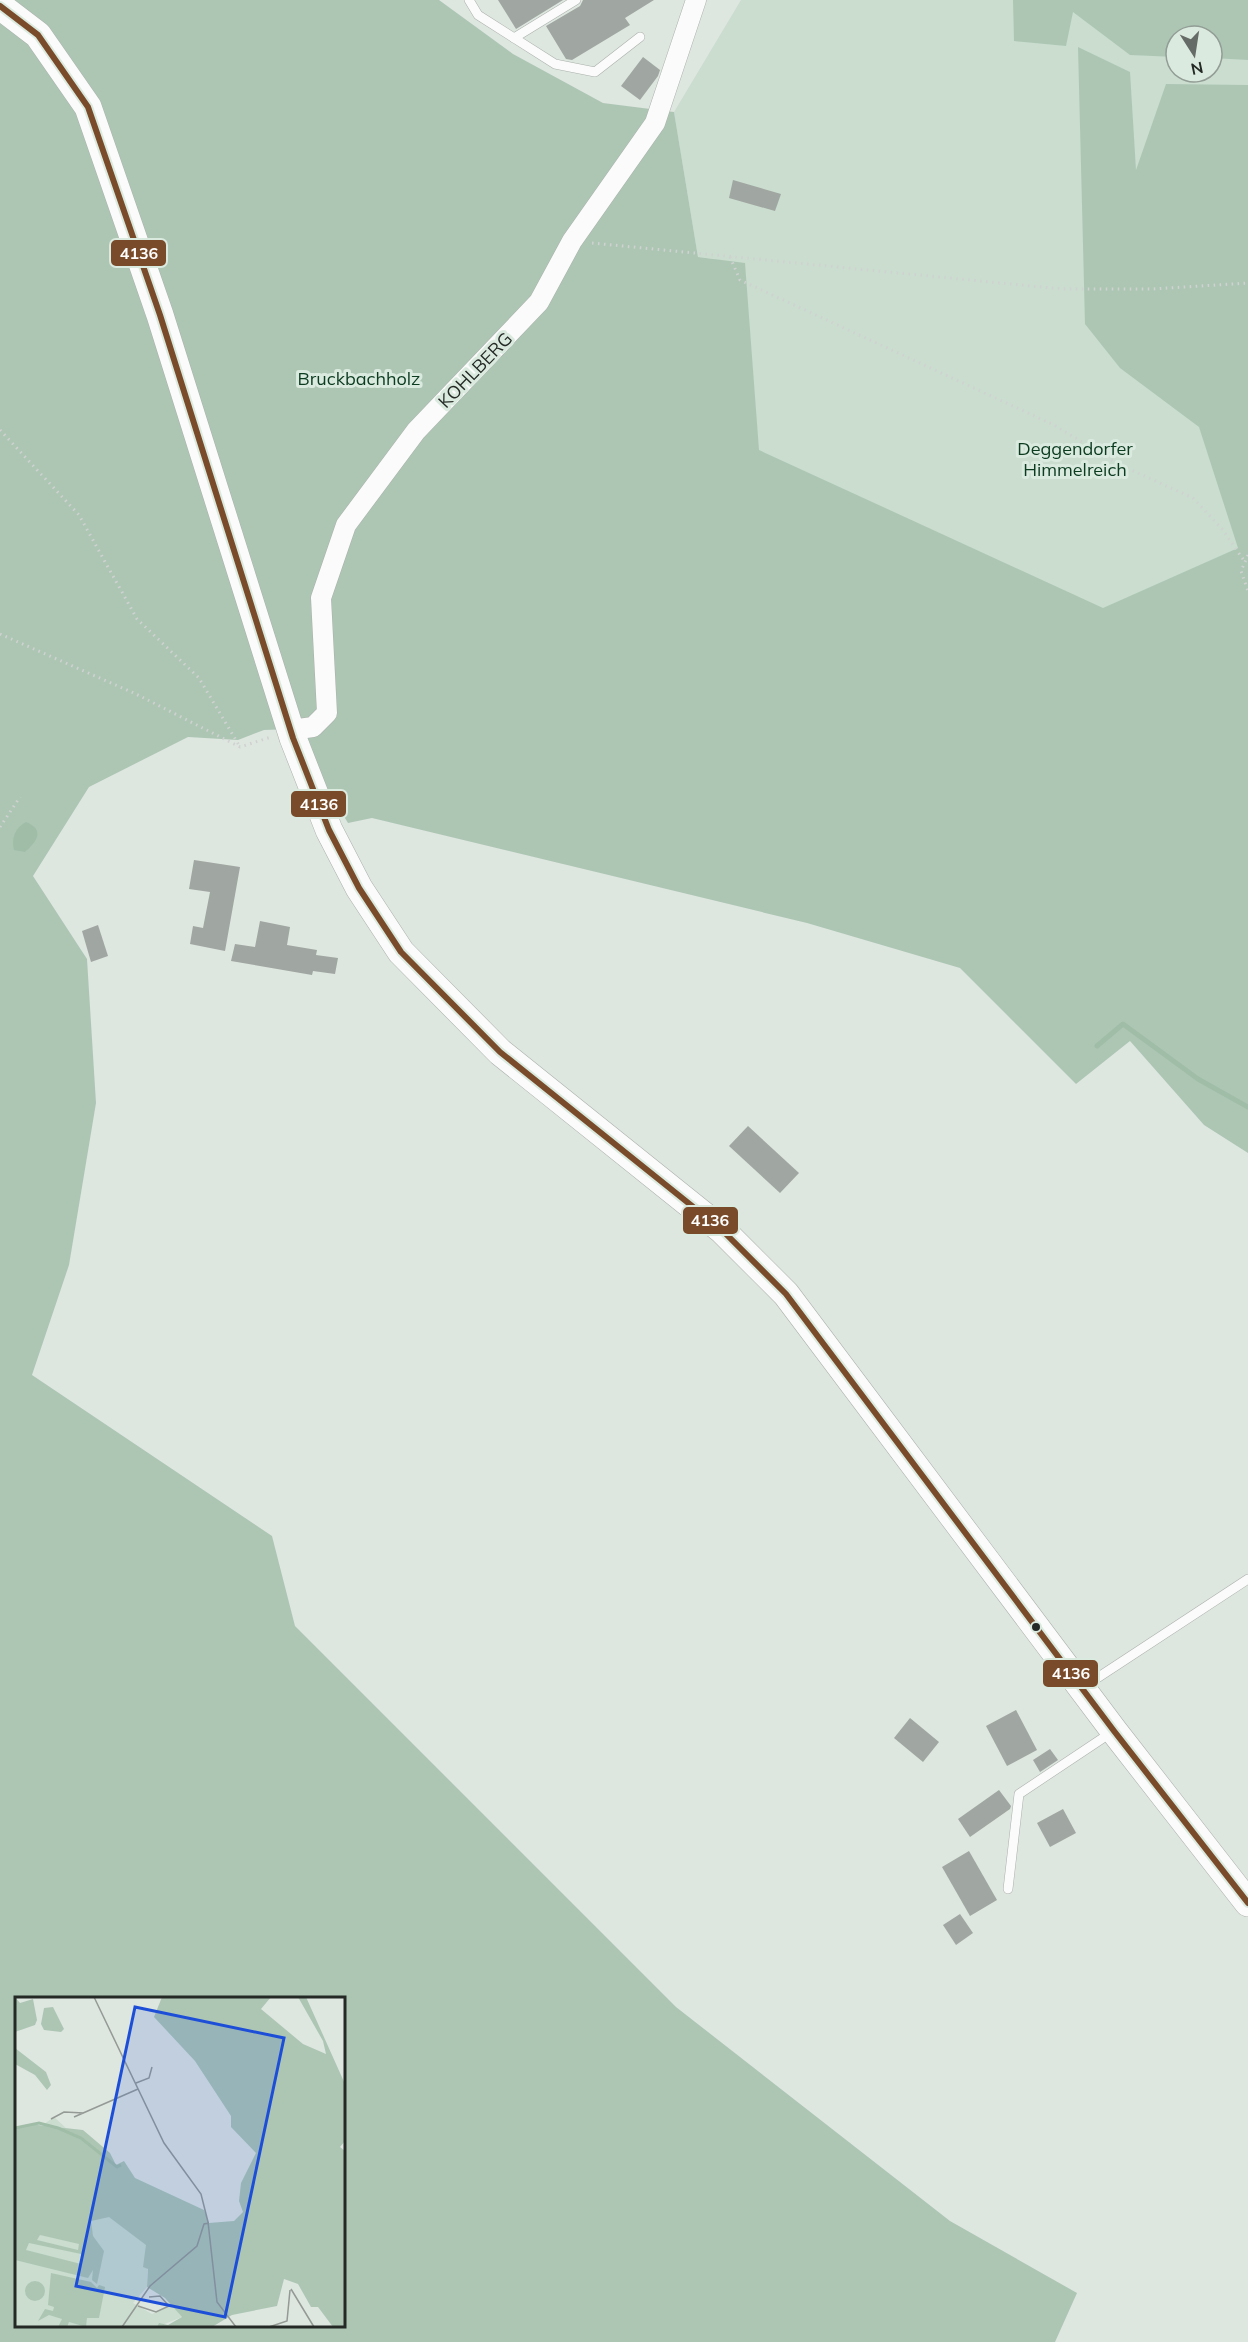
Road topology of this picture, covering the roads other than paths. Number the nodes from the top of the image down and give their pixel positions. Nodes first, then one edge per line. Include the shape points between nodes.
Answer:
1 (469, 0) edge
2 (576, 0) edge
3 (696, 0) edge
4 (0, 6) edge
5 (640, 37) dead end
6 (514, 38) junction
7 (291, 730) junction
8 (1248, 1579) edge
9 (1083, 1688) junction
10 (1114, 1731) junction
11 (1008, 1889) dead end
12 (1248, 1903) edge

1 - 6 lane via 478,15
2 - 6 lane
3 - 7 street, KOHLBERG via 655,123 572,241 539,302 416,431 346,525 321,598 327,713 313,728
4 - 7 street via 38,36 87,107 160,315
5 - 6 lane via 595,72 555,64
7 - 9 street via 329,830 359,888 401,952 500,1052 722,1230 786,1294
8 - 9 lane
9 - 10 street
10 - 11 lane via 1019,1794
10 - 12 street

